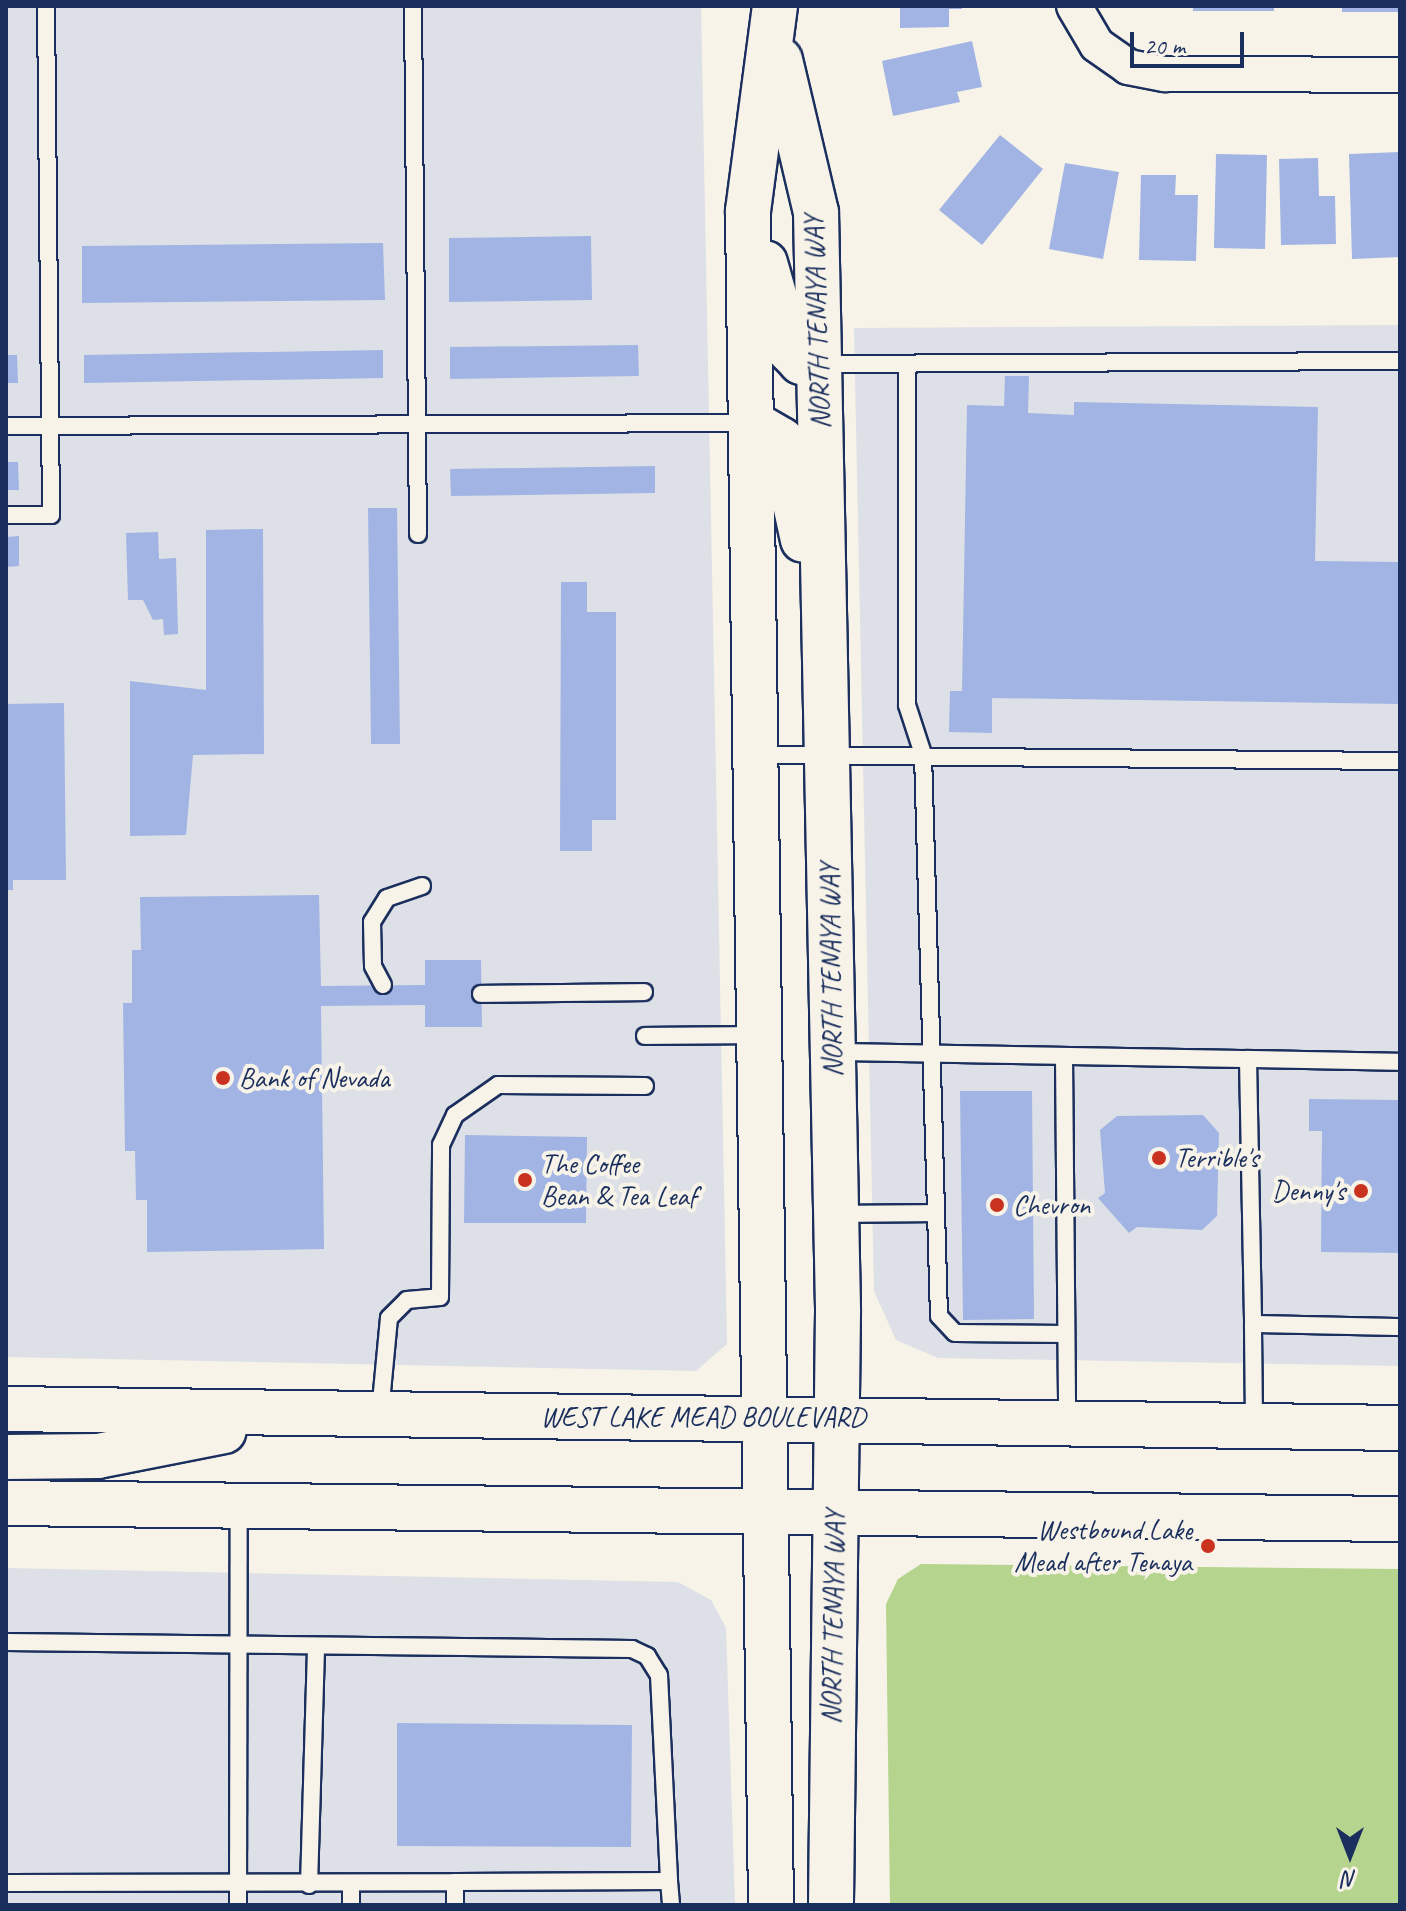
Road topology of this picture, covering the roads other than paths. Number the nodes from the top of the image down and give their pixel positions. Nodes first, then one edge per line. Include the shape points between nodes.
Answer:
1 (46, 6) edge
2 (413, 6) edge
3 (1074, 6) edge
4 (775, 22) edge
5 (1400, 75) edge
6 (748, 211) junction
7 (1400, 361) edge
8 (819, 364) junction
9 (907, 364) junction
10 (752, 423) junction
11 (417, 424) junction
12 (51, 425) junction
13 (6, 426) edge
14 (6, 515) edge
15 (418, 534) dead end
16 (825, 649) junction
17 (923, 754) junction
18 (756, 755) junction
19 (827, 755) junction
20 (1400, 761) edge
21 (422, 886) dead end
22 (383, 985) dead end
23 (644, 992) dead end
24 (481, 994) dead end
25 (760, 1035) junction
26 (645, 1036) dead end
27 (833, 1052) junction
28 (933, 1054) junction
29 (1064, 1056) junction
30 (1248, 1059) junction
31 (1400, 1062) edge
32 (645, 1086) dead end
33 (935, 1213) junction
34 (836, 1214) junction
35 (1253, 1324) junction
36 (1400, 1327) edge
37 (1066, 1334) junction
38 (6, 1409) edge
39 (309, 1414) junction
40 (380, 1415) junction
41 (765, 1417) junction
42 (836, 1417) junction
43 (1067, 1420) junction
44 (1254, 1423) junction
45 (1400, 1428) edge
46 (6, 1457) edge
47 (6, 1503) edge
48 (239, 1506) junction
49 (766, 1513) junction
50 (833, 1514) junction
51 (1400, 1519) edge
52 (6, 1642) edge
53 (316, 1647) junction
54 (238, 1649) junction
55 (669, 1881) junction
56 (455, 1882) junction
57 (6, 1883) edge
58 (309, 1885) junction
59 (351, 1885) junction
60 (238, 1886) junction
61 (238, 1905) edge
62 (351, 1905) edge
63 (455, 1905) edge
64 (671, 1905) edge
65 (771, 1905) edge
66 (831, 1905) edge

1 - 12 lane
2 - 11 lane
3 - 5 street via 1097,45 1128,67 1165,74
4 - 6 main road, NORTH TENAYA WAY
4 - 8 main road, NORTH TENAYA WAY via 816,212
6 - 8 main road via 790,350 801,362
6 - 10 main road, NORTH TENAYA WAY
7 - 9 lane
8 - 9 lane
8 - 16 main road, NORTH TENAYA WAY
9 - 17 lane via 907,705
10 - 11 lane
10 - 16 main road via 776,432 784,449
10 - 18 main road, NORTH TENAYA WAY
11 - 12 lane
11 - 15 lane
12 - 13 lane
12 - 14 lane via 51,515
16 - 19 main road, NORTH TENAYA WAY
17 - 19 lane
17 - 20 lane
17 - 28 lane
18 - 19 lane
18 - 25 main road, NORTH TENAYA WAY
19 - 27 main road, NORTH TENAYA WAY
21 - 22 lane via 387,898 372,922 373,966
23 - 24 lane
25 - 26 lane
25 - 41 main road, NORTH TENAYA WAY
27 - 28 lane
27 - 34 main road, NORTH TENAYA WAY
28 - 29 lane
28 - 33 lane
29 - 30 lane
29 - 37 lane
30 - 31 lane
30 - 35 lane
32 - 40 lane via 498,1085 455,1115 441,1145 440,1297 407,1300 389,1318
33 - 34 lane
33 - 37 lane via 941,1324 955,1333
34 - 42 main road, NORTH TENAYA WAY
35 - 36 lane
35 - 44 lane
37 - 43 lane
38 - 39 main road, WEST LAKE MEAD BOULEVARD
39 - 40 main road, WEST LAKE MEAD BOULEVARD
39 - 46 main road via 98,1456
40 - 41 main road, WEST LAKE MEAD BOULEVARD
41 - 42 main road, WEST LAKE MEAD BOULEVARD
41 - 49 main road, NORTH TENAYA WAY
42 - 43 main road, WEST LAKE MEAD BOULEVARD
42 - 50 main road, NORTH TENAYA WAY
43 - 44 main road, WEST LAKE MEAD BOULEVARD
44 - 45 main road, WEST LAKE MEAD BOULEVARD
47 - 48 main road
48 - 49 main road
48 - 54 lane
49 - 50 main road
49 - 65 main road, NORTH TENAYA WAY
50 - 51 main road
50 - 66 main road, NORTH TENAYA WAY
52 - 54 lane
53 - 54 lane
53 - 55 lane via 632,1649 647,1656 659,1675
53 - 58 lane
54 - 60 lane
55 - 56 lane
55 - 64 lane
56 - 59 lane
56 - 63 lane
57 - 60 lane
58 - 59 lane
58 - 60 lane
59 - 62 lane
60 - 61 lane

